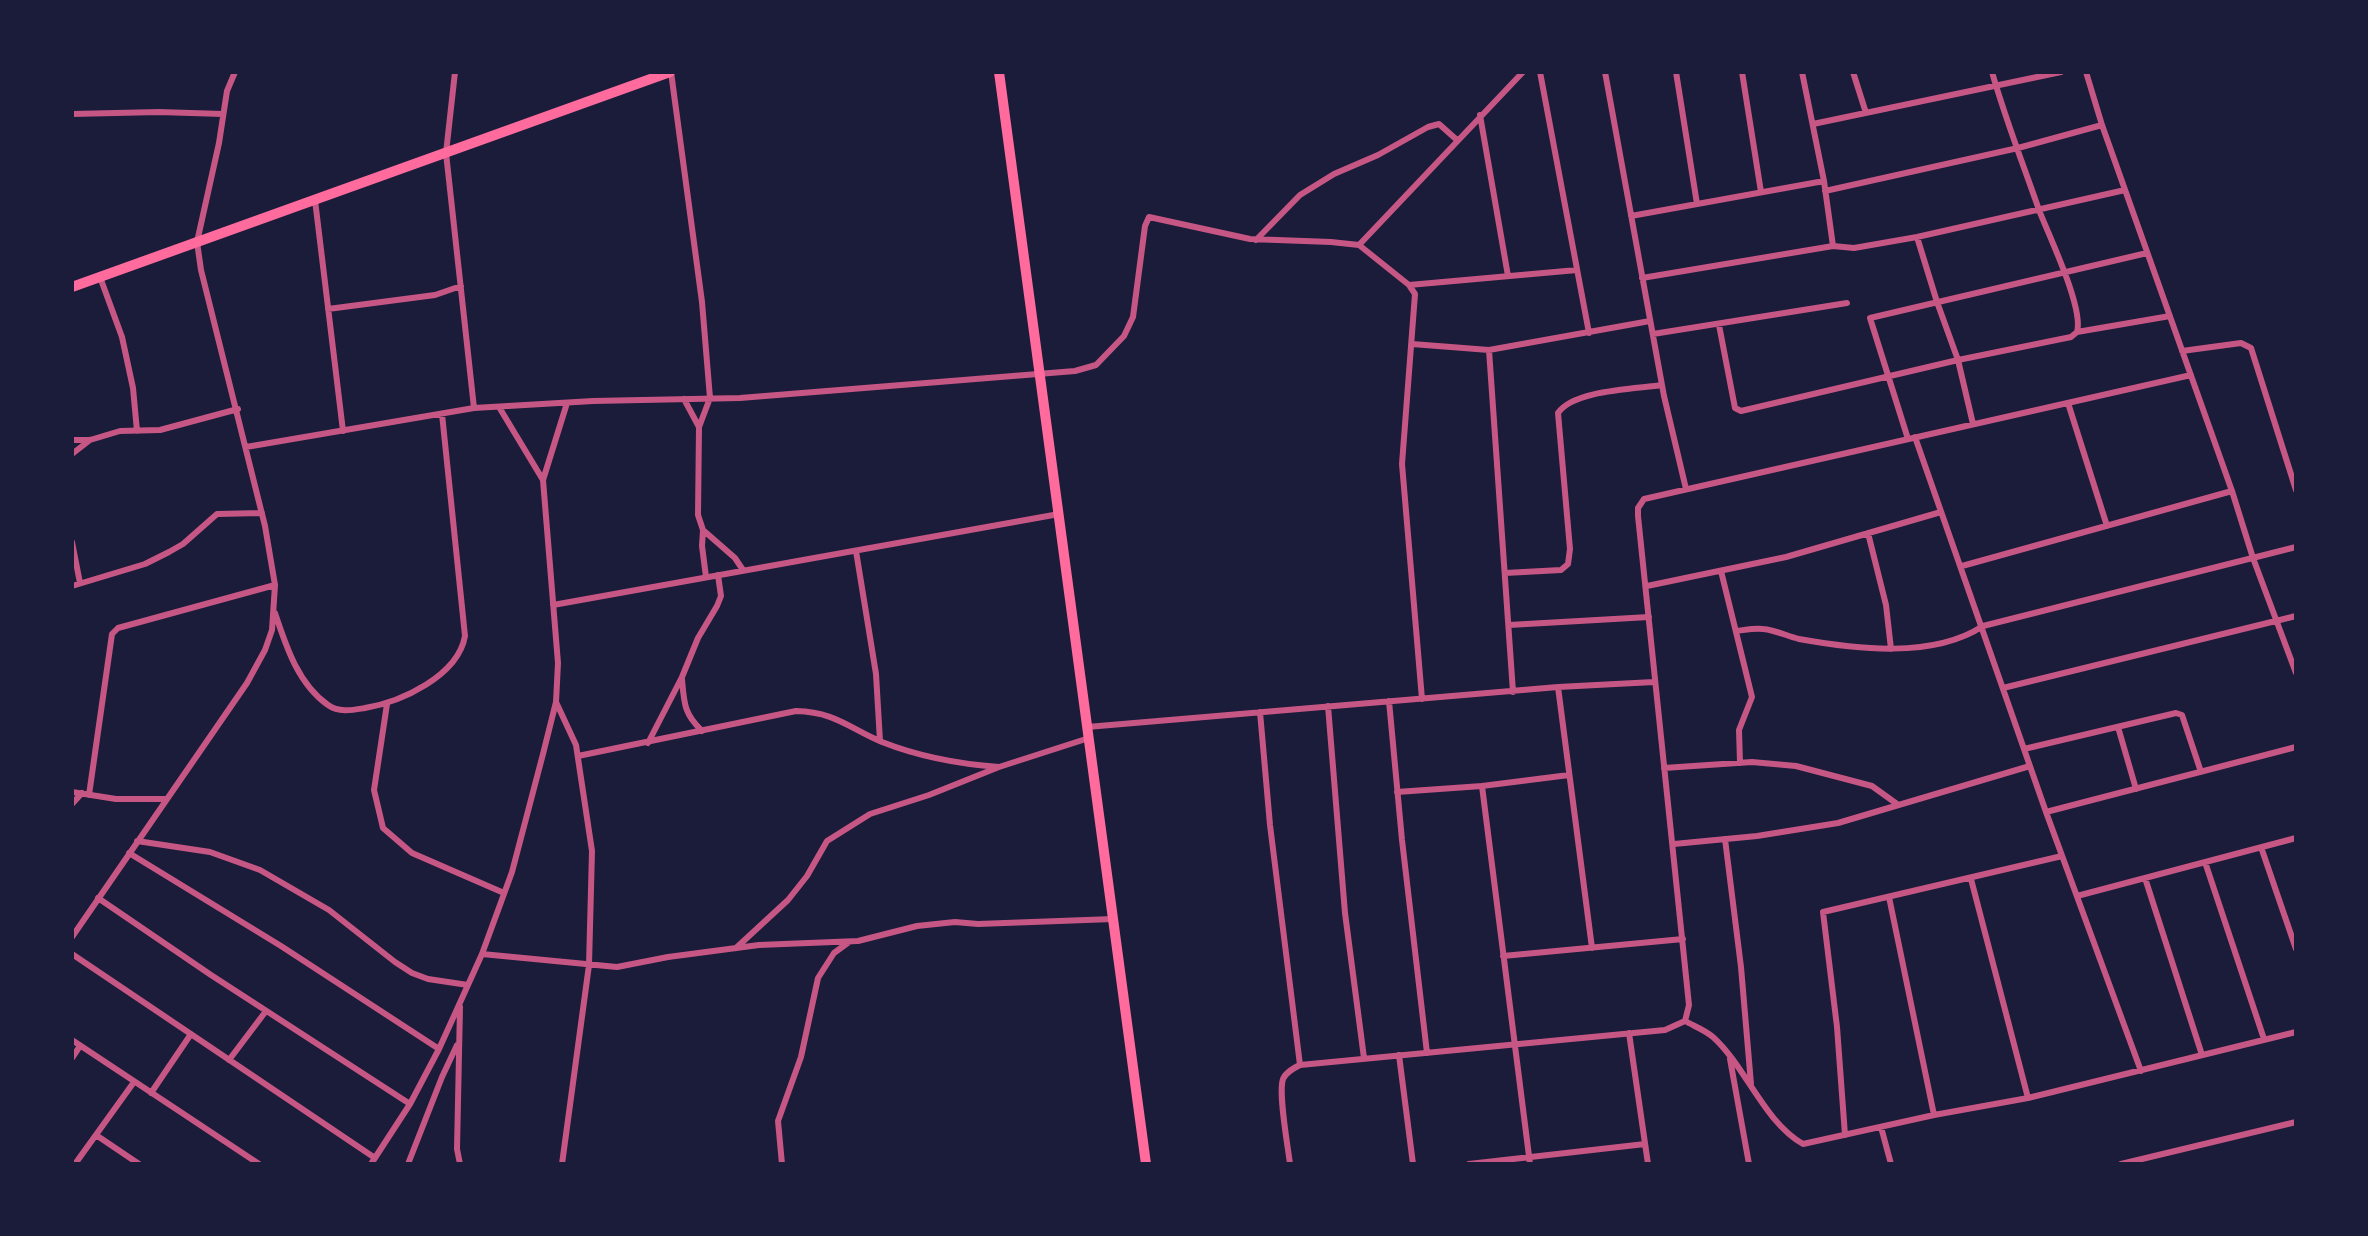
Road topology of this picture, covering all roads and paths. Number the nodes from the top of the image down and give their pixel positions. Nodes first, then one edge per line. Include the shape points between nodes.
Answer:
1 (235, 72) edge
2 (455, 72) edge
3 (671, 72) edge
4 (999, 72) edge
5 (1523, 72) edge
6 (1540, 72) edge
7 (1605, 72) edge
8 (1677, 72) edge
9 (1742, 72) edge
10 (1802, 72) edge
11 (1853, 72) edge
12 (1992, 72) edge
13 (2061, 72) edge
14 (2086, 72) edge
15 (1996, 84) junction
16 (1866, 113) junction
17 (72, 114) edge
18 (223, 114) junction
19 (1480, 115) junction
20 (1812, 124) junction
21 (2102, 125) junction
22 (1457, 140) junction
23 (2018, 148) junction
24 (446, 153) junction
25 (1824, 181) junction
26 (2125, 190) junction
27 (1825, 191) junction
28 (1761, 192) junction
29 (315, 200) junction
30 (1697, 204) junction
31 (2039, 210) junction
32 (1631, 216) junction
33 (1917, 237) junction
34 (1256, 240) junction
35 (197, 242) junction
36 (1359, 246) junction
37 (1833, 246) junction
38 (2147, 253) junction
39 (1577, 271) junction
40 (2064, 272) junction
41 (1508, 276) junction
42 (100, 277) junction
43 (1642, 278) junction
44 (1409, 285) junction
45 (461, 286) junction
46 (72, 287) edge
47 (1937, 302) junction
48 (1847, 303) dead end
49 (328, 309) junction
50 (2170, 316) junction
51 (1650, 321) junction
52 (1719, 325) junction
53 (2077, 332) junction
54 (1589, 333) junction
55 (1653, 334) junction
56 (1412, 344) junction
57 (1489, 350) junction
58 (2182, 351) junction
59 (1958, 360) junction
60 (1041, 374) junction
61 (2190, 375) junction
62 (1887, 377) junction
63 (1662, 384) junction
64 (709, 398) junction
65 (684, 399) junction
66 (567, 403) junction
67 (2068, 403) junction
68 (499, 407) junction
69 (474, 408) junction
70 (238, 409) junction
71 (442, 414) junction
72 (1973, 424) junction
73 (699, 427) junction
74 (137, 431) junction
75 (342, 431) junction
76 (1911, 438) junction
77 (72, 440) edge
78 (90, 440) junction
79 (246, 447) junction
80 (72, 454) edge
81 (543, 480) junction
82 (1686, 489) junction
83 (2296, 490) edge
84 (2232, 491) junction
85 (1941, 512) junction
86 (262, 513) junction
87 (1059, 514) junction
88 (2107, 526) junction
89 (704, 530) junction
90 (1868, 533) junction
91 (72, 542) edge
92 (2296, 547) edge
93 (856, 551) junction
94 (2253, 558) junction
95 (1962, 566) junction
96 (743, 570) junction
97 (1721, 571) junction
98 (1505, 573) junction
99 (718, 575) junction
100 (706, 577) junction
101 (80, 583) junction
102 (275, 585) junction
103 (72, 586) edge
104 (1647, 586) junction
105 (553, 605) junction
106 (274, 611) junction
107 (2296, 616) edge
108 (1649, 617) junction
109 (2277, 622) junction
110 (1509, 625) junction
111 (1983, 626) junction
112 (1736, 631) junction
113 (1891, 649) junction
114 (2296, 673) edge
115 (682, 677) junction
116 (1654, 682) junction
117 (1558, 687) junction
118 (2003, 688) junction
119 (1513, 692) junction
120 (1422, 699) junction
121 (1389, 701) junction
122 (556, 702) junction
123 (387, 704) junction
124 (1328, 706) junction
125 (1260, 712) junction
126 (1087, 727) junction
127 (2118, 727) junction
128 (702, 731) junction
129 (1089, 738) junction
130 (880, 741) junction
131 (648, 743) junction
132 (2296, 747) edge
133 (2024, 749) junction
134 (578, 756) junction
135 (1740, 762) junction
136 (2030, 766) junction
137 (999, 767) junction
138 (1664, 768) junction
139 (2201, 772) junction
140 (1569, 775) junction
141 (1482, 786) junction
142 (2136, 789) junction
143 (72, 792) edge
144 (1398, 792) junction
145 (85, 794) junction
146 (166, 799) junction
147 (72, 804) edge
148 (1897, 804) junction
149 (2046, 812) junction
150 (2296, 838) edge
151 (1726, 839) junction
152 (137, 841) junction
153 (1674, 844) junction
154 (2261, 847) junction
155 (129, 853) junction
156 (2062, 856) junction
157 (2205, 862) junction
158 (2145, 878) junction
159 (1971, 879) junction
160 (504, 893) junction
161 (2077, 896) junction
162 (1889, 897) junction
163 (98, 898) junction
164 (1113, 919) junction
165 (72, 937) edge
166 (1683, 939) junction
167 (851, 941) junction
168 (737, 948) junction
169 (1592, 948) junction
170 (2296, 949) edge
171 (72, 954) edge
172 (482, 954) junction
173 (1503, 956) junction
174 (589, 965) junction
175 (468, 985) junction
176 (460, 1001) junction
177 (266, 1011) junction
178 (1685, 1021) junction
179 (2296, 1032) edge
180 (1629, 1033) junction
181 (191, 1034) junction
182 (2264, 1039) junction
183 (72, 1040) edge
184 (460, 1040) junction
185 (1513, 1044) junction
186 (80, 1046) junction
187 (439, 1049) junction
188 (1427, 1053) junction
189 (1399, 1055) junction
190 (2202, 1055) junction
191 (72, 1058) edge
192 (1730, 1058) junction
193 (1364, 1059) junction
194 (229, 1060) junction
195 (1300, 1065) junction
196 (2141, 1071) junction
197 (134, 1082) junction
198 (1751, 1086) junction
199 (151, 1093) junction
200 (2028, 1098) junction
201 (410, 1104) junction
202 (1934, 1115) junction
203 (2296, 1122) edge
204 (1881, 1127) junction
205 (96, 1135) junction
206 (1845, 1135) junction
207 (1644, 1144) junction
208 (373, 1161) edge
209 (1530, 1161) edge
210 (75, 1164) edge
211 (139, 1164) edge
212 (259, 1164) edge
213 (408, 1164) edge
214 (460, 1164) edge
215 (562, 1164) edge
216 (782, 1164) edge
217 (1146, 1164) edge
218 (1290, 1164) edge
219 (1413, 1164) edge
220 (1469, 1164) edge
221 (1648, 1164) edge
222 (1749, 1164) edge
223 (1891, 1164) edge
224 (2121, 1164) edge

1 - 18 street
2 - 24 street
3 - 24 main road
3 - 64 street via 702,302
4 - 60 main road
5 - 19 street
6 - 39 street
7 - 32 street
8 - 30 street
9 - 28 street
10 - 20 street
11 - 16 street
12 - 15 street
13 - 15 street
14 - 21 street
15 - 16 street
15 - 23 street
16 - 20 street
17 - 18 street
18 - 35 street
19 - 22 street
19 - 41 street
20 - 25 street
21 - 23 street
21 - 26 street
22 - 34 street via 1439,124 1428,127 1300,195
22 - 36 street
23 - 27 street
23 - 31 street
24 - 29 main road
24 - 45 street
25 - 27 street
25 - 28 street
26 - 31 street
26 - 38 street
27 - 37 street
28 - 30 street
29 - 35 main road
29 - 49 street
30 - 32 street
31 - 33 street
31 - 40 street
32 - 43 street
33 - 37 street via 1854,248
33 - 47 street
34 - 36 street
34 - 60 street via 1149,217 1133,317 1124,336 1096,365
35 - 42 main road
35 - 70 street
36 - 44 street
37 - 43 street
38 - 40 street
38 - 50 street
39 - 41 street
39 - 54 street
40 - 47 street
40 - 53 street via 2079,324
41 - 44 street
42 - 46 main road
42 - 74 street via 122,337
43 - 51 street
44 - 56 street via 1415,294
45 - 49 street via 435,295
45 - 69 street
47 - 59 street
47 - 62 street via 1870,318
48 - 52 street
49 - 75 street
50 - 53 street
50 - 58 street
51 - 54 street
51 - 55 street
52 - 55 street
52 - 62 street via 1735,408 1741,411
53 - 59 street
54 - 57 street
55 - 63 street
56 - 57 street
56 - 120 street via 1402,464
57 - 98 street
58 - 61 street
58 - 83 street via 2241,342 2251,348
59 - 62 street
59 - 72 street
60 - 64 street
60 - 87 main road
61 - 67 street
61 - 84 street
62 - 76 street
63 - 82 street
63 - 98 street via 1579,398 1563,406 1558,413 1568,564 1561,570
64 - 65 street
64 - 73 street
65 - 66 street
65 - 73 street
66 - 68 street
66 - 81 street
67 - 72 street
67 - 88 street
68 - 69 street
68 - 81 street
69 - 71 street
70 - 74 street via 160,430
70 - 79 street
71 - 75 street
71 - 123 street via 463,649 414,692
72 - 76 street
73 - 89 street via 698,515
74 - 78 street
75 - 79 street
76 - 82 street
76 - 85 street
77 - 78 street
78 - 80 street
79 - 86 street
81 - 105 street
82 - 104 street via 1640,502
84 - 88 street
84 - 94 street
85 - 90 street
85 - 95 street
86 - 101 street via 217,514 169,552
86 - 102 street
87 - 93 street
87 - 126 main road
88 - 95 street
89 - 96 street
89 - 100 street
90 - 97 street
90 - 113 street via 1886,605
91 - 101 street
92 - 94 street
93 - 96 street
93 - 130 street via 876,674
94 - 109 street
94 - 111 street
95 - 111 street
96 - 99 street
97 - 104 street
97 - 112 street
98 - 110 street
99 - 100 street
99 - 115 street via 718,606
100 - 105 street
101 - 103 street
102 - 106 street
102 - 145 street via 173,611 112,634
104 - 108 street
105 - 122 street
106 - 123 street via 301,677 329,706 353,710
106 - 146 street via 265,650 247,682
107 - 109 street
108 - 110 street
108 - 116 street
109 - 114 street
109 - 118 street
110 - 119 street
111 - 113 street via 1966,637
111 - 118 street
112 - 113 street via 1763,629 1799,639
112 - 135 street via 1752,697 1739,730
115 - 128 street via 686,710
115 - 131 street
116 - 117 street
116 - 138 street
117 - 119 street
117 - 140 street
118 - 133 street
119 - 120 street
120 - 121 street
121 - 124 street
121 - 144 street
122 - 134 street
122 - 160 street
123 - 160 street via 374,790 383,828 412,853
124 - 125 street
124 - 193 street via 1345,912
125 - 126 street
125 - 195 street
126 - 129 main road
127 - 133 street
127 - 139 street via 2182,715
127 - 142 street
128 - 130 street via 796,711 816,712
128 - 131 street
129 - 137 street
129 - 164 main road
130 - 137 street via 954,763
131 - 134 street
132 - 139 street
133 - 136 street
134 - 174 street via 592,851
135 - 138 street
135 - 148 street via 1796,765 1872,786
136 - 148 street
136 - 149 street
137 - 168 street via 870,814 827,841 788,900
138 - 153 street
139 - 142 street
140 - 141 street
140 - 169 street
141 - 144 street
141 - 173 street
142 - 149 street
143 - 145 street
144 - 188 street
145 - 146 street
145 - 147 street
146 - 152 street
148 - 151 street via 1838,823
149 - 156 street
150 - 154 street
151 - 153 street
151 - 198 street
152 - 155 street
152 - 175 street via 209,852 260,870 330,910 412,973
153 - 166 street
154 - 157 street
154 - 170 street
155 - 163 street
155 - 187 street
156 - 159 street
156 - 161 street
157 - 158 street
157 - 182 street
158 - 161 street
158 - 190 street
159 - 162 street
159 - 200 street
160 - 172 street
161 - 196 street
162 - 202 street
162 - 206 street via 1823,912
163 - 165 street
163 - 177 street
164 - 167 street via 955,922
164 - 217 main road
166 - 169 street
166 - 178 street via 1689,1005
167 - 168 street
167 - 216 street via 834,954 818,978 801,1057 778,1121
168 - 174 street via 617,967
169 - 173 street
171 - 181 street
172 - 174 street
172 - 175 street
173 - 185 street
174 - 215 street
175 - 176 street
176 - 184 street
176 - 187 street
177 - 194 street
177 - 201 street
178 - 180 street via 1665,1030
178 - 192 street via 1712,1036
179 - 182 street
180 - 185 street
180 - 207 street
181 - 194 street
181 - 199 street
182 - 190 street
183 - 186 street
184 - 213 street
184 - 214 street
185 - 188 street
185 - 209 street
186 - 191 street
186 - 197 street
187 - 201 street
188 - 189 street
189 - 193 street
189 - 219 street
190 - 196 street
192 - 198 street
192 - 222 street
193 - 195 street
194 - 208 street
195 - 218 street via 1283,1080
196 - 200 street
197 - 199 street
197 - 205 street
198 - 206 street via 1793,1139 1803,1144
199 - 212 street
200 - 202 street
201 - 208 street
202 - 204 street
203 - 224 street
204 - 206 street
204 - 223 street
205 - 210 street
205 - 211 street
207 - 209 street
207 - 221 street
209 - 220 street

